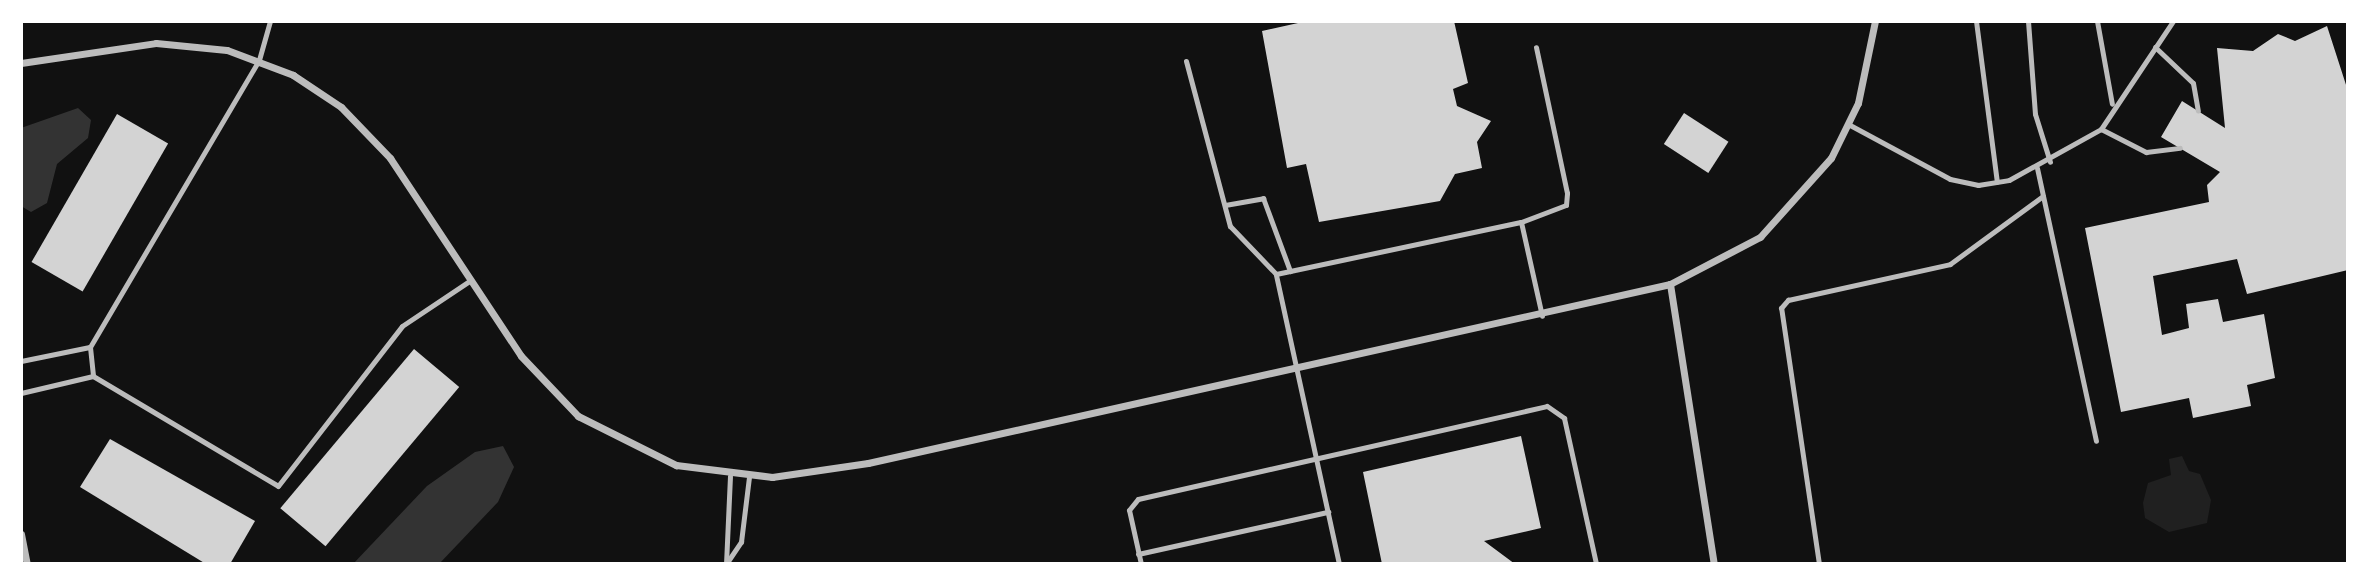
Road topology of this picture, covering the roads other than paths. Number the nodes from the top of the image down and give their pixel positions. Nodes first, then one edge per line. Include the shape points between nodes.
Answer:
1 (270, 21) edge
2 (1875, 21) edge
3 (1976, 21) edge
4 (2028, 21) edge
5 (2097, 21) edge
6 (2174, 21) edge
7 (1536, 47) dead end
8 (2155, 47) junction
9 (259, 60) junction
10 (1186, 61) dead end
11 (21, 63) edge
12 (2112, 105) junction
13 (2198, 111) dead end
14 (1848, 124) junction
15 (2101, 129) junction
16 (2180, 148) dead end
17 (2050, 162) junction
18 (2037, 168) junction
19 (1997, 182) junction
20 (2043, 196) junction
21 (1225, 205) junction
22 (1521, 222) junction
23 (1290, 271) junction
24 (1276, 274) junction
25 (471, 280) junction
26 (1670, 284) junction
27 (1542, 316) junction
28 (90, 347) junction
29 (21, 361) edge
30 (1297, 369) junction
31 (93, 376) junction
32 (21, 393) edge
33 (2096, 441) dead end
34 (1317, 460) junction
35 (730, 476) junction
36 (749, 477) junction
37 (1328, 512) junction
38 (21, 534) edge
39 (1139, 554) junction
40 (27, 564) edge
41 (1141, 564) edge
42 (1339, 564) edge
43 (1596, 564) edge
44 (1714, 564) edge
45 (1819, 564) edge

1 - 9 lane
2 - 14 street
3 - 19 lane
4 - 17 lane via 2035,114
5 - 12 lane
6 - 8 lane
7 - 22 lane via 1566,205
8 - 12 lane
8 - 13 lane via 2193,83
9 - 11 street via 199,45 156,43
9 - 25 street via 330,98 371,136
9 - 28 lane
10 - 21 lane
12 - 15 lane
14 - 19 lane via 1950,179
14 - 26 street via 1809,185 1760,237
15 - 16 lane via 2146,152
15 - 17 lane
17 - 18 lane
18 - 19 lane
18 - 20 lane
20 - 33 lane
20 - 45 lane via 1950,264 1788,300 1781,308
21 - 23 lane via 1264,198
21 - 24 lane via 1245,248
22 - 23 lane
22 - 27 lane
23 - 24 lane
24 - 30 lane
25 - 31 lane via 402,326 278,486
25 - 35 street via 521,356 578,416 637,451
26 - 27 street
26 - 44 street
27 - 30 street
28 - 29 lane
28 - 31 lane
30 - 34 lane
30 - 36 street via 868,463
31 - 32 lane
34 - 37 lane
34 - 39 lane via 1130,502
34 - 43 lane via 1556,407 1564,418
35 - 36 street
35 - 36 lane via 726,564 741,542
37 - 39 lane
37 - 42 lane
38 - 40 street
39 - 41 lane

